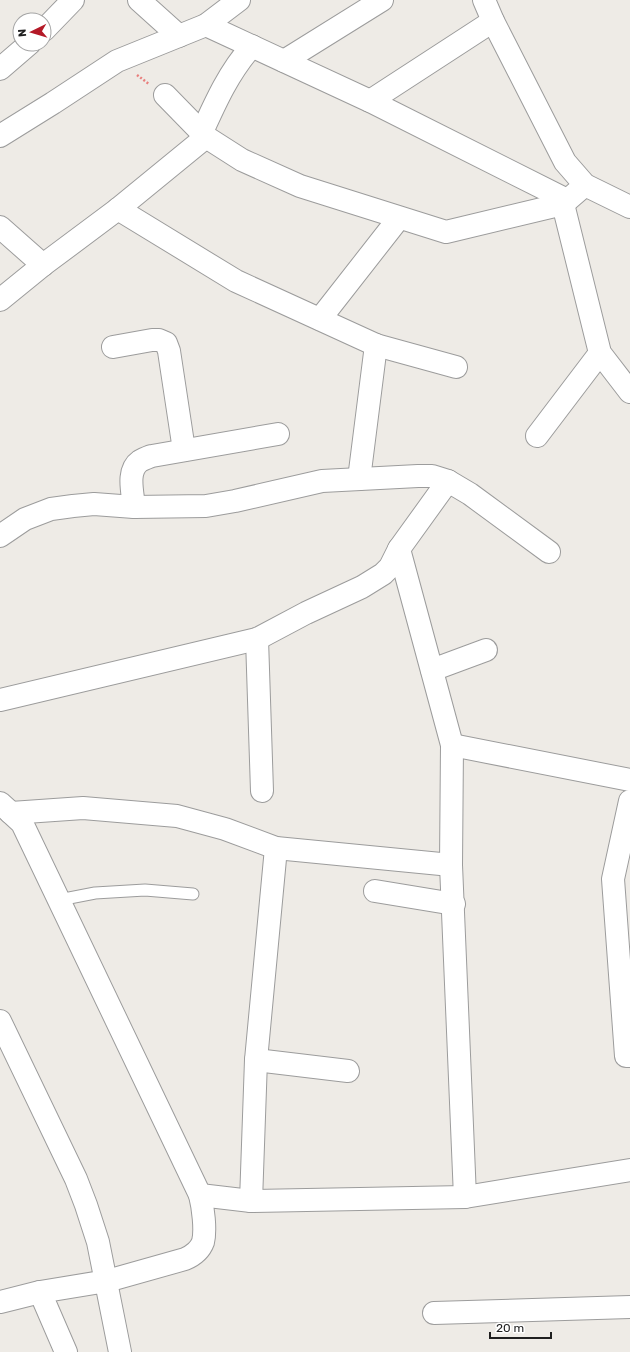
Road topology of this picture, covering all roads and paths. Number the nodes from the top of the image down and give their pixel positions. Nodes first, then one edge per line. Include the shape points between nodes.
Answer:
1 (73, 0) edge
2 (138, 0) edge
3 (239, 0) edge
4 (382, 0) edge
5 (484, 0) edge
6 (493, 21) junction
7 (52, 22) edge
8 (206, 25) junction
9 (179, 36) junction
10 (19, 52) edge
11 (240, 60) junction
12 (116, 61) junction
13 (284, 61) junction
14 (0, 68) edge
15 (165, 95) joint
16 (370, 101) junction
17 (204, 135) junction
18 (0, 136) edge
19 (585, 185) junction
20 (565, 202) junction
21 (630, 208) edge
22 (118, 209) junction
23 (399, 218) junction
24 (0, 228) edge
25 (43, 265) junction
26 (0, 300) edge
27 (320, 319) junction
28 (376, 345) junction
29 (113, 347) dead end
30 (600, 353) junction
31 (456, 367) dead end
32 (630, 392) edge
33 (278, 434) dead end
34 (537, 436) dead end
35 (184, 450) junction
36 (359, 479) junction
37 (448, 481) junction
38 (134, 507) junction
39 (0, 536) edge
40 (399, 549) junction
41 (548, 552) dead end
42 (257, 639) junction
43 (486, 650) dead end
44 (432, 670) junction
45 (0, 700) edge
46 (452, 745) junction
47 (630, 780) edge
48 (262, 791) dead end
49 (630, 801) edge
50 (6, 808) edge
51 (276, 848) junction
52 (451, 865) junction
53 (375, 891) dead end
54 (193, 894) dead end
55 (59, 900) junction
56 (454, 904) junction
57 (0, 1021) edge
58 (630, 1056) edge
59 (256, 1060) junction
60 (348, 1071) dead end
61 (630, 1170) edge
62 (200, 1195) junction
63 (465, 1197) junction
64 (251, 1200) junction
65 (107, 1281) junction
66 (40, 1292) junction
67 (0, 1302) edge
68 (630, 1307) edge
69 (434, 1313) dead end
70 (66, 1352) edge
71 (120, 1352) edge

1 - 7 street
2 - 9 street
3 - 8 street
4 - 13 street
5 - 6 street
6 - 16 street
6 - 19 street via 565,162
8 - 9 street
8 - 11 street
9 - 12 street
10 - 14 street
11 - 13 street
11 - 17 street via 218,96
12 - 15 path
12 - 18 street
13 - 16 street
15 - 17 street
16 - 20 street
17 - 22 street
17 - 23 street via 242,160 300,186
19 - 20 street
19 - 21 street
20 - 23 street via 446,232
20 - 30 street
22 - 25 street
22 - 27 street via 236,281
23 - 27 street
24 - 25 street
25 - 26 street
27 - 28 street
28 - 31 street
28 - 36 street
29 - 35 street via 152,340 166,343
30 - 32 street
30 - 34 street
33 - 35 street
35 - 38 street via 152,456 136,465 132,474
36 - 37 street via 432,476
36 - 38 street via 322,481 206,506
37 - 40 street
37 - 41 street via 470,494
38 - 39 street via 94,504 51,509 25,519
40 - 42 street via 390,567 362,588
40 - 44 street
42 - 45 street
42 - 48 street
43 - 44 street
44 - 46 street
46 - 47 street
46 - 52 street
49 - 58 street via 613,879 626,1056
50 - 51 street via 83,808 177,816 225,829
50 - 55 street via 22,823
51 - 52 street
51 - 59 street
52 - 56 street
53 - 56 street
54 - 55 lane via 145,890 95,893
55 - 62 street
56 - 63 street
57 - 65 street via 76,1179 98,1242
59 - 60 street
59 - 64 street
61 - 63 street
62 - 64 street
62 - 65 street via 204,1218 203,1243 194,1255
63 - 64 street
65 - 66 street
65 - 71 street
66 - 67 street
66 - 70 street
68 - 69 street

